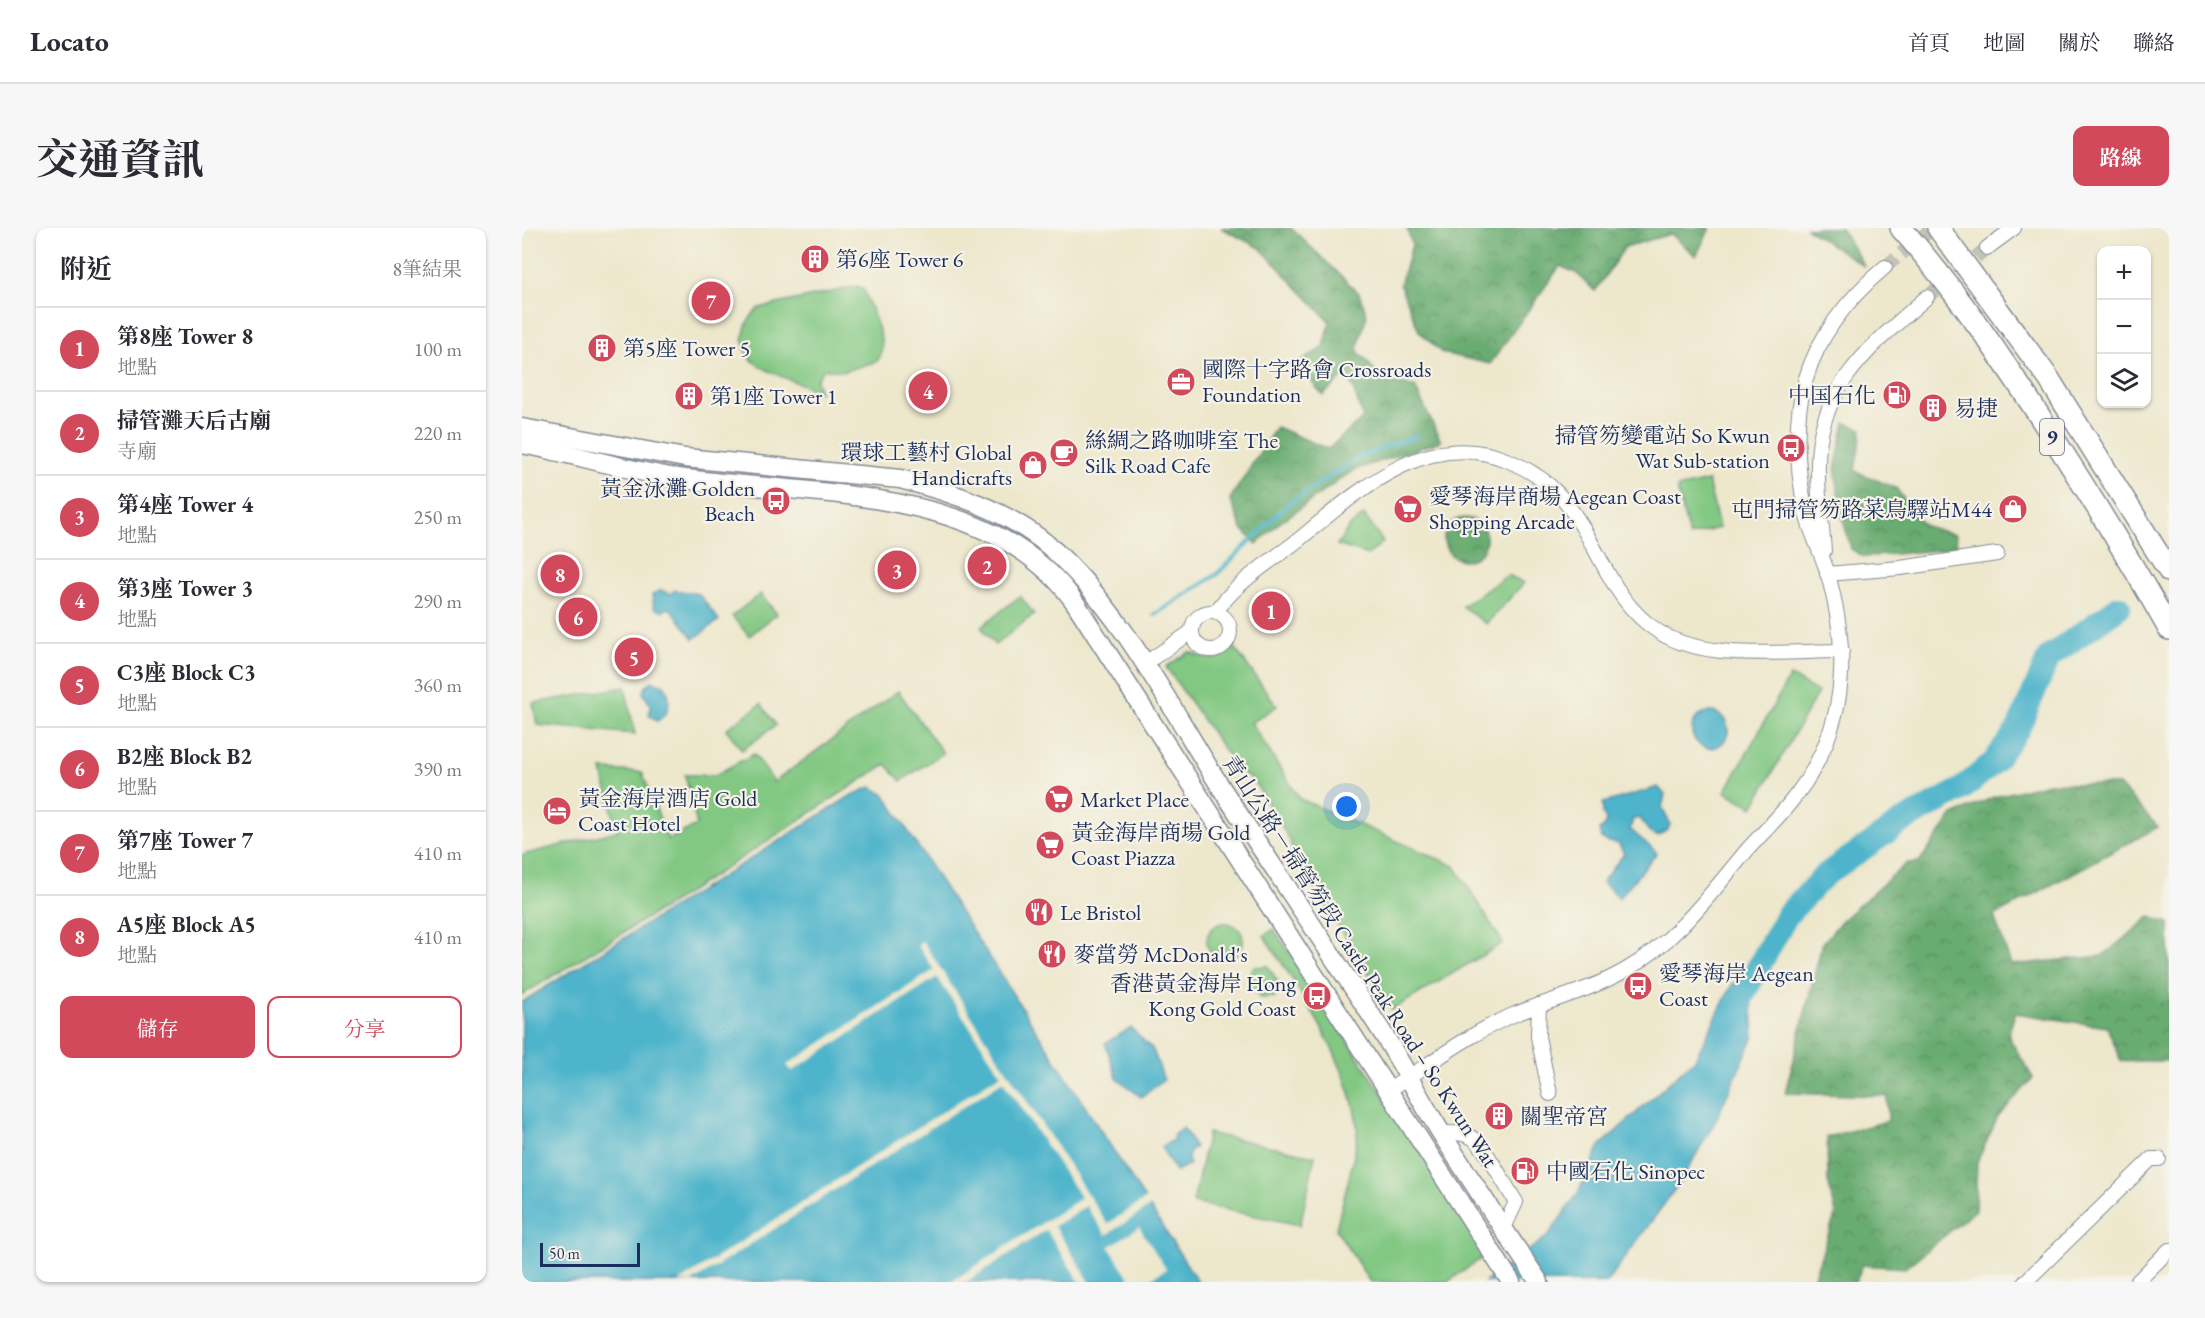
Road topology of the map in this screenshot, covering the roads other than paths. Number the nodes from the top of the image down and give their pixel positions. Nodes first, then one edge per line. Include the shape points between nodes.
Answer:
1 (1901, 228) edge
2 (1938, 228) edge
3 (2013, 228) edge
4 (1987, 248) tunnel mouth
5 (1885, 267) tunnel mouth
6 (1927, 297) tunnel mouth
7 (522, 428) edge
8 (522, 444) edge
9 (1997, 554) dead end
10 (1826, 571) junction
11 (2169, 571) edge
12 (1216, 612) junction
13 (2169, 629) edge
14 (1191, 632) junction
15 (1842, 651) junction
16 (1144, 664) junction
17 (1539, 1005) junction
18 (1410, 1077) junction
19 (1387, 1092) junction
20 (1550, 1094) dead end
21 (2159, 1159) dead end
22 (2169, 1250) edge
23 (1511, 1282) edge
24 (1539, 1282) edge
25 (2025, 1282) edge
26 (2137, 1282) edge

1 - 13 highway, 9 via 2011,371
2 - 11 highway, 9 via 2049,379
3 - 4 street
5 - 10 street via 1835,317 1814,355 1804,385 1799,428 1801,476 1808,519
6 - 10 street via 1863,355 1842,380 1825,417 1818,464
7 - 16 main road, 青山公路－掃管笏段 Castle Peak Road – So Kwun Wat via 696,459 900,479 953,494 1008,518 1045,543 1085,582
8 - 19 main road, 青山公路－掃管笏段 Castle Peak Road – So Kwun Wat via 676,477 908,506 994,535 1027,553 1057,580
9 - 10 street via 1900,568
10 - 15 street
12 - 14 street via 1198,616
12 - 14 street via 1230,626 1226,644 1214,651 1201,649
12 - 15 street via 1235,590 1368,484 1427,456 1469,451 1490,454 1522,467 1561,496 1613,586 1635,614 1659,633 1692,646 1720,650
14 - 16 street
15 - 17 street via 1840,695 1826,744 1807,780 1780,816 1665,942 1605,981
16 - 18 main road, 青山公路－掃管笏段 Castle Peak Road – So Kwun Wat
17 - 18 street via 1476,1035
17 - 20 street via 1539,1037
18 - 19 street
18 - 24 main road, 青山公路－掃管笏段 Castle Peak Road – So Kwun Wat via 1441,1132
19 - 23 main road, 青山公路－掃管笏段 Castle Peak Road – So Kwun Wat
21 - 25 street via 2151,1159
22 - 26 street

